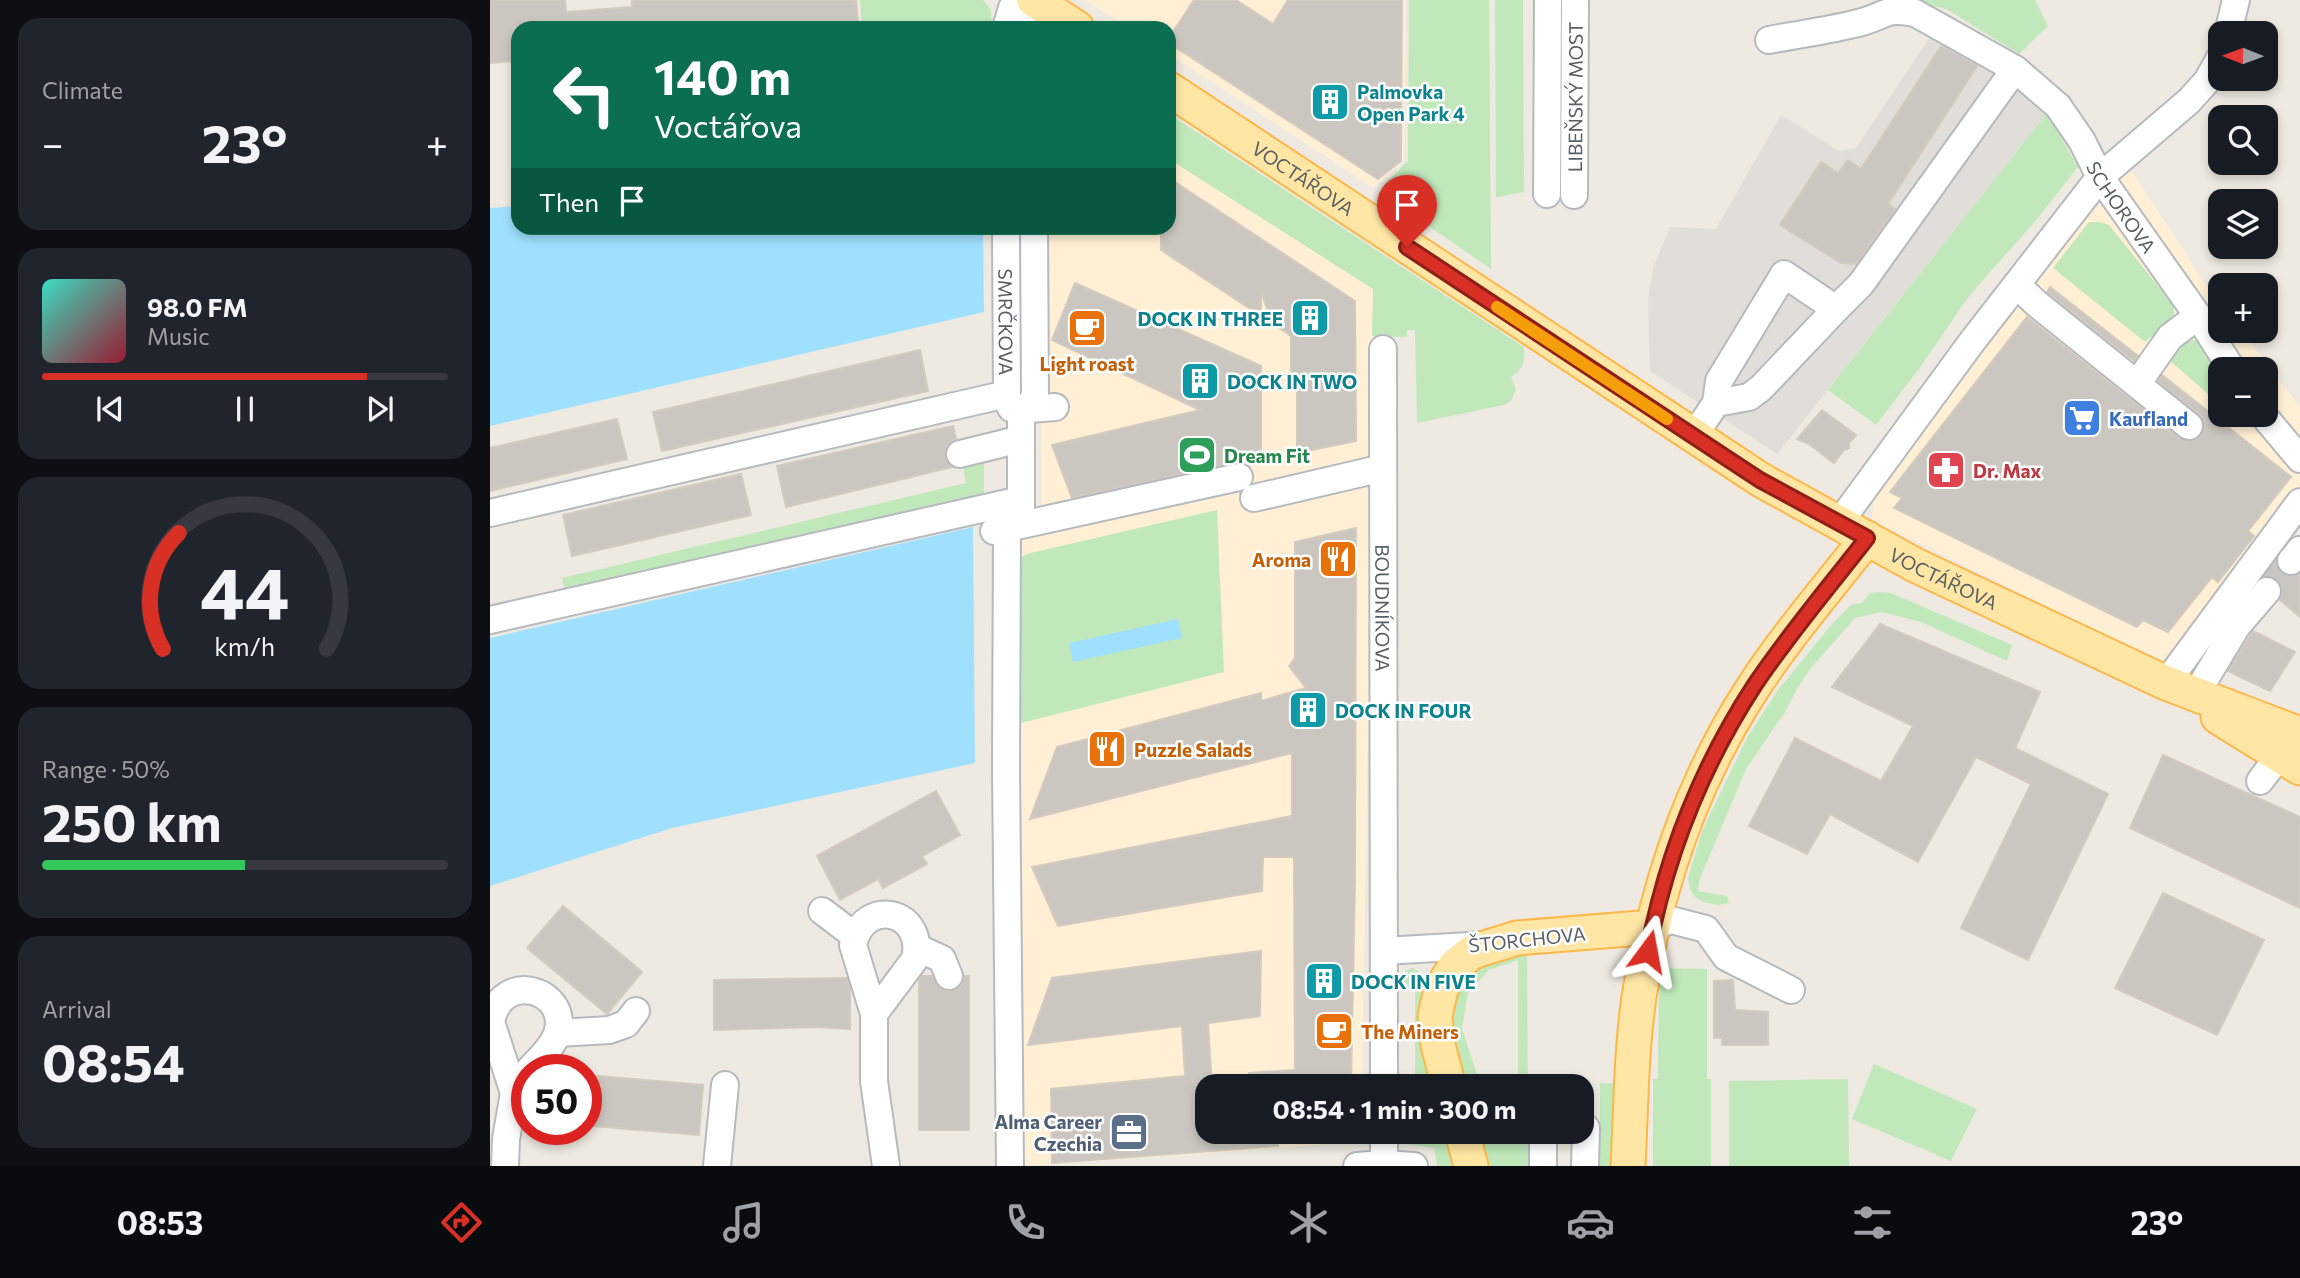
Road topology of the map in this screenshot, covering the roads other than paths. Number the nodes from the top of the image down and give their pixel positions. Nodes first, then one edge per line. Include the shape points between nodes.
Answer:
1 (1548, 0) edge
2 (1575, 0) edge
3 (2236, 0) edge
4 (1031, 9) edge
5 (1008, 21) edge
6 (1060, 21) edge
7 (2231, 21) edge
8 (1769, 40) dead end
9 (2008, 77) junction
10 (2208, 79) edge
11 (1176, 94) edge
12 (2100, 177) junction
13 (1006, 235) edge
14 (1034, 235) edge
15 (2017, 285) junction
16 (1836, 309) junction
17 (2198, 316) junction
18 (1383, 349) dead end
19 (2224, 357) edge
20 (2137, 384) junction
21 (994, 397) dead end
22 (1716, 403) junction
23 (1055, 407) dead end
24 (1021, 410) junction
25 (2189, 426) dead end
26 (2273, 427) edge
27 (1693, 437) junction
28 (1021, 439) junction
29 (960, 454) dead end
30 (2300, 459) edge
31 (1383, 468) junction
32 (2300, 502) edge
33 (490, 513) edge
34 (1011, 521) junction
35 (1853, 531) junction
36 (2267, 591) tunnel mouth
37 (490, 620) edge
38 (2181, 688) junction
39 (2285, 760) edge
40 (821, 911) dead end
41 (1653, 927) junction
42 (855, 936) junction
43 (1489, 945) junction
44 (918, 948) junction
45 (1384, 951) junction
46 (949, 976) dead end
47 (498, 988) edge
48 (1791, 990) dead end
49 (636, 1011) dead end
50 (874, 1014) junction
51 (558, 1032) junction
52 (543, 1054) edge
53 (511, 1065) edge
54 (1384, 1074) edge
55 (1446, 1074) edge
56 (725, 1085) dead end
57 (511, 1119) edge
58 (1384, 1144) edge
59 (1465, 1144) edge
60 (1543, 1144) edge
61 (1575, 1144) edge
62 (1581, 1144) edge
63 (1384, 1165) edge
64 (505, 1166) edge
65 (718, 1166) edge
66 (887, 1166) edge
67 (1010, 1166) edge
68 (1357, 1166) edge
69 (1414, 1166) edge
70 (1471, 1166) edge
71 (1543, 1166) edge
72 (1570, 1166) edge
73 (1585, 1166) edge
74 (1628, 1166) edge

1 - 2 street, LIBEŇSKÝ MOST via 1547,190 1574,190
3 - 7 street
4 - 5 street via 1012,8
4 - 6 main road
8 - 9 street, SCHOROVA via 1864,21 1899,9 1915,13
9 - 12 street, SCHOROVA via 2058,106
9 - 16 street via 1861,284
10 - 12 street
11 - 27 main road, VOCTÁŘOVA
12 - 15 street
12 - 17 street, SCHOROVA
13 - 24 street, SMRČKOVA via 1006,394 1011,408
14 - 24 street, SMRČKOVA via 1035,397
15 - 20 street
15 - 35 street via 1971,343
16 - 22 street via 1761,388 1749,397
16 - 22 street via 1784,274 1718,381
17 - 19 street, SCHOROVA
17 - 20 street via 2170,337
18 - 31 street, BOUDNÍKOVA
20 - 25 street
21 - 33 street
22 - 27 street
23 - 24 street
24 - 28 street, SMRČKOVA
26 - 30 street
27 - 35 main road, VOCTÁŘOVA
28 - 29 street
28 - 34 street, SMRČKOVA
31 - 34 street
31 - 45 street, BOUDNÍKOVA
32 - 38 street
34 - 37 street
34 - 67 street, SMRČKOVA via 1006,834
35 - 38 main road, VOCTÁŘOVA via 1915,565
35 - 41 main road via 1727,732 1691,804
36 - 38 street
38 - 39 main road, VOCTÁŘOVA
40 - 42 street
41 - 43 main road, ŠTORCHOVA via 1535,936
41 - 48 street via 1671,920 1706,929 1726,957
41 - 74 main road via 1639,998
42 - 44 street via 867,919 887,914 912,929
42 - 50 street via 854,954
43 - 45 street, ŠTORCHOVA
43 - 55 main road via 1455,966 1441,989 1435,1016
44 - 46 street via 942,959
44 - 50 street via 915,959
45 - 54 street
47 - 51 street via 542,995 556,1011
47 - 53 street via 491,1022
49 - 51 street via 626,1024 609,1030
50 - 66 street via 874,1081
51 - 52 street
56 - 65 street
57 - 64 street
58 - 63 street
59 - 70 main road
60 - 71 street
61 - 72 street
62 - 73 street
63 - 68 street
63 - 69 street

